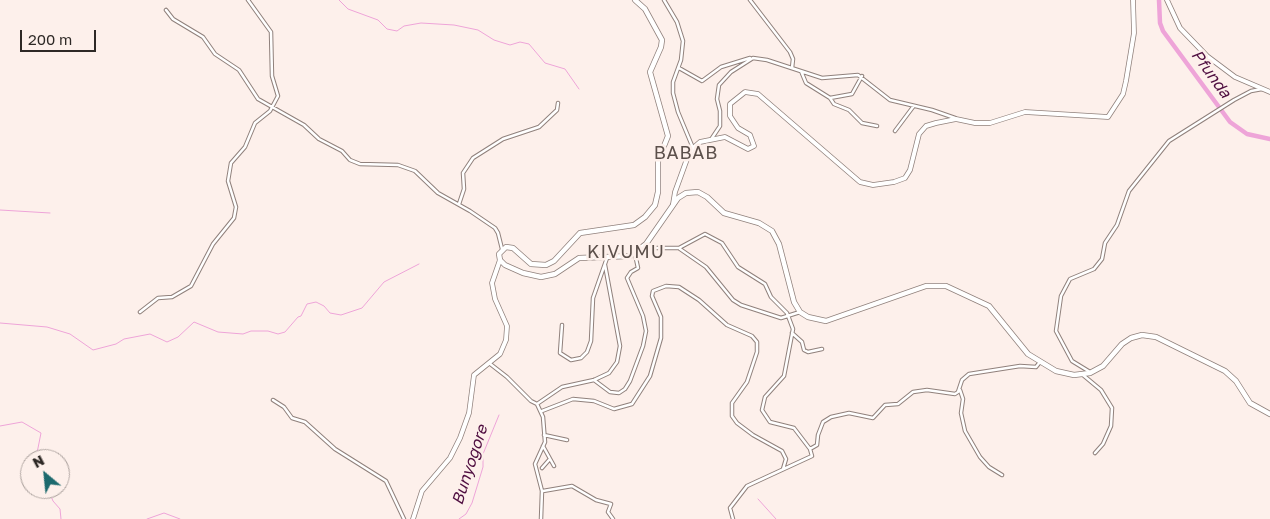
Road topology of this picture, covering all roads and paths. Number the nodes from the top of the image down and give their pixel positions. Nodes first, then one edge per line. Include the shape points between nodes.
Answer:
1 (248, 0) edge
2 (635, 0) edge
3 (664, 0) edge
4 (750, 0) edge
5 (1133, 0) edge
6 (1167, 0) edge
7 (166, 10) dead end
8 (753, 58) junction
9 (678, 68) junction
10 (792, 68) junction
11 (801, 72) junction
12 (862, 76) junction
13 (1252, 84) junction
14 (1262, 90) junction
15 (1251, 91) junction
16 (1270, 92) edge
17 (830, 98) junction
18 (558, 103) dead end
19 (273, 107) junction
20 (913, 107) junction
21 (956, 119) junction
22 (877, 126) dead end
23 (895, 131) dead end
24 (712, 138) junction
25 (693, 148) junction
26 (459, 204) junction
27 (673, 204) junction
28 (642, 248) junction
29 (679, 248) junction
30 (502, 249) junction
31 (634, 254) junction
32 (608, 256) junction
33 (500, 260) junction
34 (605, 265) junction
35 (140, 312) dead end
36 (800, 312) junction
37 (788, 316) junction
38 (562, 325) dead end
39 (792, 333) junction
40 (822, 349) dead end
41 (1040, 362) junction
42 (489, 363) junction
43 (1092, 373) junction
44 (1083, 375) junction
45 (594, 380) junction
46 (960, 388) junction
47 (273, 400) dead end
48 (537, 404) junction
49 (542, 411) junction
50 (1270, 414) edge
51 (544, 436) junction
52 (567, 440) dead end
53 (543, 446) junction
54 (810, 449) junction
55 (1094, 453) dead end
56 (549, 460) junction
57 (554, 466) dead end
58 (542, 468) dead end
59 (783, 469) junction
60 (1002, 475) dead end
61 (542, 491) junction
62 (404, 519) edge
63 (413, 519) edge
64 (541, 519) edge
65 (613, 519) edge
66 (733, 519) edge

1 - 19 street via 271,32 272,76 278,96
2 - 30 highway via 645,9 662,40 650,72 668,136 658,160 657,196 653,208 634,225 580,234 554,260 542,266 528,262 511,246
3 - 9 street via 677,22 683,41
4 - 10 street via 790,52
5 - 21 main road via 1134,33 1126,81 1123,94 1108,117 1025,112 990,123
6 - 13 main road via 1180,28 1207,56 1235,77
7 - 19 street via 173,19 203,36 215,54 239,70 255,96
8 - 9 street via 728,64 702,80
8 - 10 street
8 - 24 street via 731,72 719,85 720,126
9 - 25 street via 673,93
10 - 11 street
11 - 12 street via 828,78
11 - 17 street via 806,83
12 - 17 street via 852,94
12 - 20 street via 890,100
13 - 14 main road
13 - 15 street
14 - 15 street
14 - 16 main road
15 - 43 street via 1169,141 1129,191 1120,218 1105,243 1102,259 1094,269 1070,279 1061,296 1056,331 1072,361
17 - 22 street via 862,123
18 - 26 street via 558,110 540,128 503,139 473,158 463,173 464,188
19 - 26 street via 304,125 319,139 338,148 350,160 360,164 398,165 415,171 438,193
19 - 35 street via 255,123 245,147 231,163 228,181 236,206 235,215 213,244 191,286 172,297 158,298
20 - 21 street
20 - 23 street
21 - 24 main road via 923,128 905,178 876,185 860,182 754,92 740,94 730,107 732,121 750,135 753,147 748,149 725,136
24 - 25 main road
25 - 27 main road
26 - 30 street via 496,230
27 - 28 highway
27 - 36 highway via 686,193 698,192 724,213 759,223 772,231 780,244 794,302
28 - 29 street
28 - 31 highway
29 - 37 street via 706,267 736,302 768,315
29 - 37 street via 704,234 714,238 722,243 738,267 765,284
30 - 33 highway
31 - 32 highway
31 - 45 street via 638,268 627,278 644,316 643,346 625,389 610,392
32 - 33 highway via 579,258 555,274 541,277 523,273
32 - 34 street
33 - 42 main road via 492,283 508,333 500,354
34 - 38 street via 593,298 591,340 581,358 571,360 560,353
34 - 45 street via 616,312 620,351 613,369
36 - 37 street
36 - 41 highway via 812,319 826,320 922,287 943,286 989,306
37 - 39 street via 793,325
39 - 40 street via 802,342 804,350
39 - 54 street via 784,376 765,397 762,410 770,422 796,430
41 - 44 highway via 1065,374
41 - 46 street via 1036,367 1020,366 969,374 962,380
42 - 48 street
42 - 63 main road via 474,375 469,413 460,438 450,458 422,490
43 - 44 highway
43 - 50 highway via 1131,338 1142,335 1156,337 1226,371 1250,403
44 - 55 street via 1106,395 1112,408 1111,426 1103,444
45 - 48 street via 562,387
46 - 54 street via 955,394 927,390 913,392 898,404 886,404 873,418 849,413 831,417 823,422 817,445
46 - 60 street via 965,431 980,457
47 - 62 street via 335,449 386,481
48 - 49 street
49 - 51 street
49 - 59 street via 574,399 594,401 614,409 632,404 650,376 661,338 661,317 653,291 662,287 679,287 727,325 756,339 757,352 747,382 732,403 732,416 753,435 782,451 786,459
51 - 52 street
51 - 53 street
53 - 56 street
53 - 61 street via 535,464
54 - 59 street via 813,454 810,457
56 - 57 street
56 - 58 street
59 - 66 street via 747,486 730,508
61 - 64 street
61 - 65 street via 572,486 596,500 611,504 608,511

